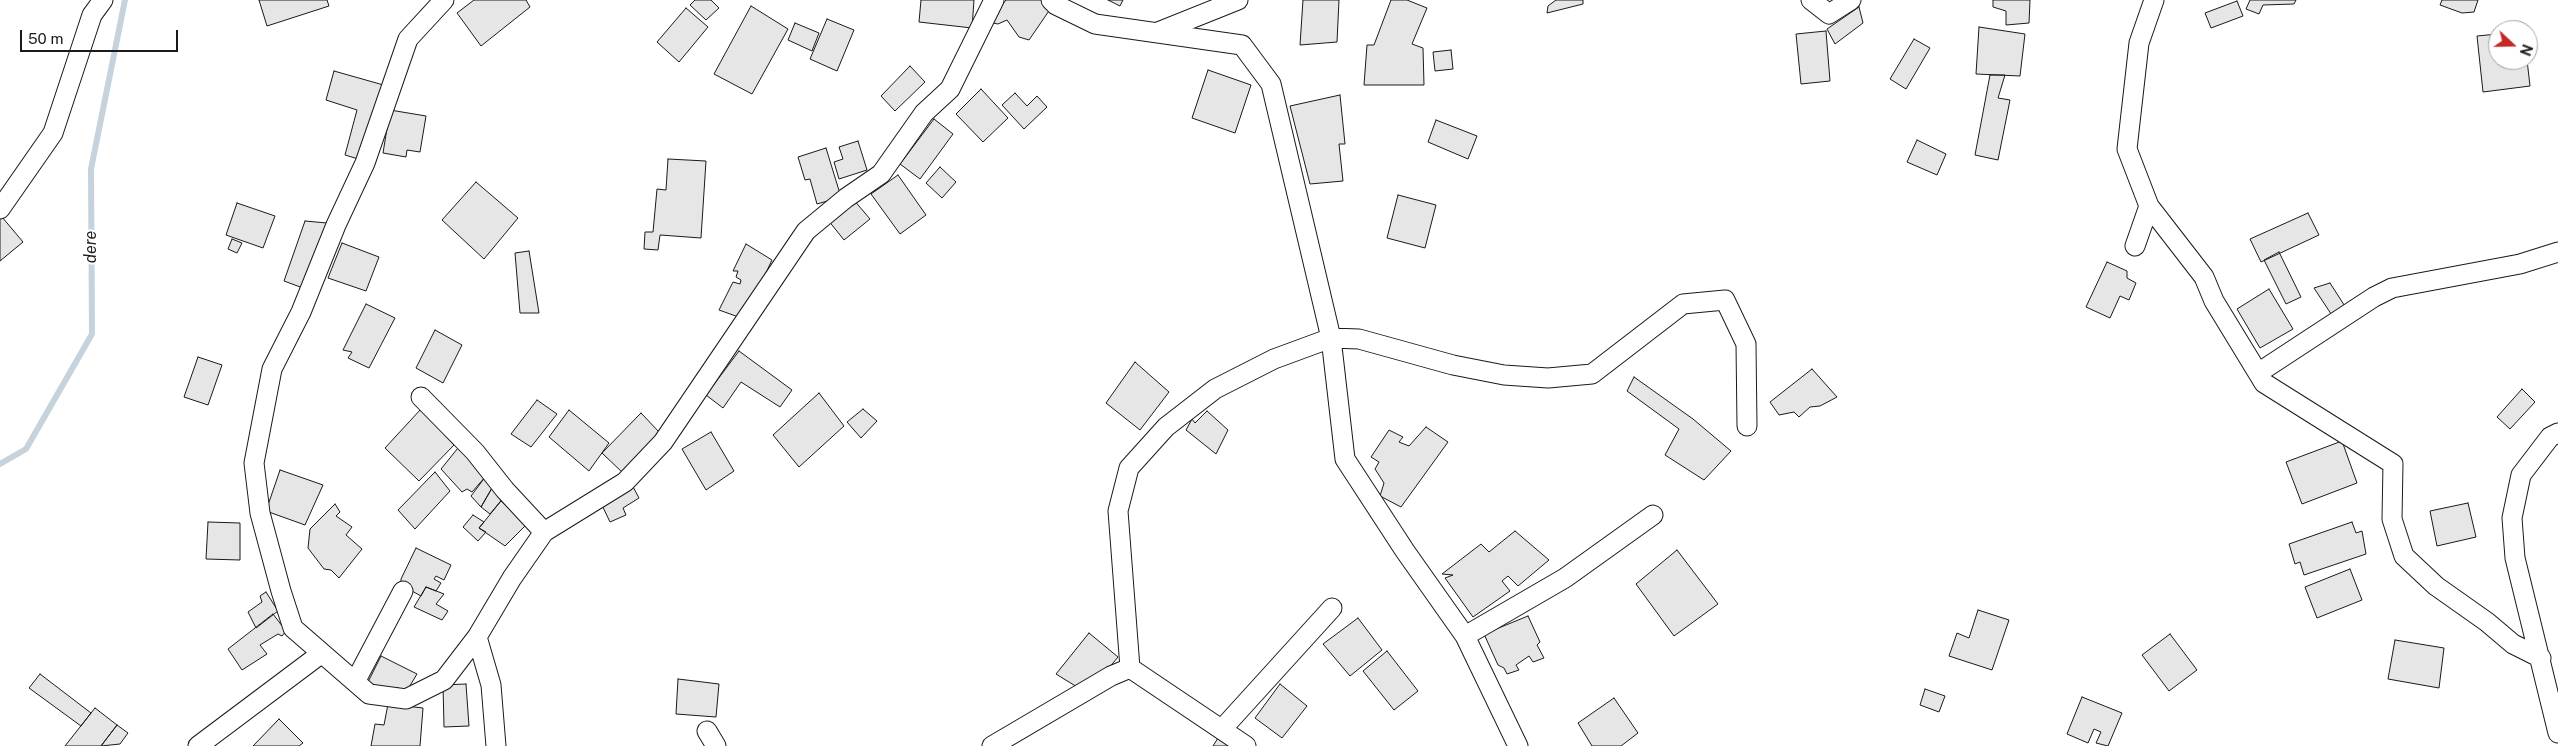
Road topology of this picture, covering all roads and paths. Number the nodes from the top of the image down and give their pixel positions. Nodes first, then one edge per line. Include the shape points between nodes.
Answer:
1 (103, 0) edge
2 (444, 0) edge
3 (994, 0) edge
4 (1051, 0) edge
5 (1238, 0) edge
6 (1811, 0) edge
7 (1851, 0) edge
8 (2154, 0) edge
9 (1158, 32) junction
10 (2149, 206) junction
11 (0, 209) edge
12 (2135, 246) dead end
13 (2558, 252) edge
14 (1332, 338) junction
15 (2258, 373) junction
16 (421, 397) dead end
17 (1747, 426) dead end
18 (2558, 433) edge
19 (1653, 515) dead end
20 (544, 532) junction
21 (403, 591) dead end
22 (1332, 608) dead end
23 (1466, 636) junction
24 (477, 637) junction
25 (322, 653) junction
26 (2540, 658) junction
27 (1130, 668) junction
28 (355, 682) junction
29 (1223, 728) junction
30 (2558, 733) edge
31 (198, 746) edge
32 (496, 746) edge
33 (992, 746) edge
34 (1246, 746) edge
35 (1518, 746) edge

1 - 11 street via 92,15 53,133
2 - 25 street via 408,39 365,163 292,334 272,369 254,463 260,513 293,628
3 - 20 street via 950,89 924,113 881,174 806,231 663,442 625,482
4 - 9 street via 1094,24
5 - 9 street
6 - 7 street via 1829,14
8 - 10 street via 2139,42 2127,149
9 - 14 street via 1242,45 1271,84
10 - 12 street
10 - 15 street via 2204,277 2214,301
13 - 15 street via 2520,264 2392,288
14 - 17 street via 1359,339 1504,375 1548,378 1592,374 1683,304 1726,300 1746,344
14 - 23 street via 1345,459
14 - 27 street via 1274,359 1215,389 1166,427 1129,468 1118,511
15 - 26 street via 2264,383 2392,464 2392,519 2404,556 2436,586 2513,644
16 - 20 street via 475,452
18 - 26 street via 2550,437 2521,475 2512,518 2515,558
19 - 23 street via 1565,578
20 - 24 street
21 - 28 street
22 - 29 street
23 - 35 street
24 - 28 street via 444,680 406,699 369,694
24 - 32 street via 491,685
25 - 28 street
25 - 31 street
26 - 30 street
27 - 29 street
27 - 33 street
29 - 34 street

